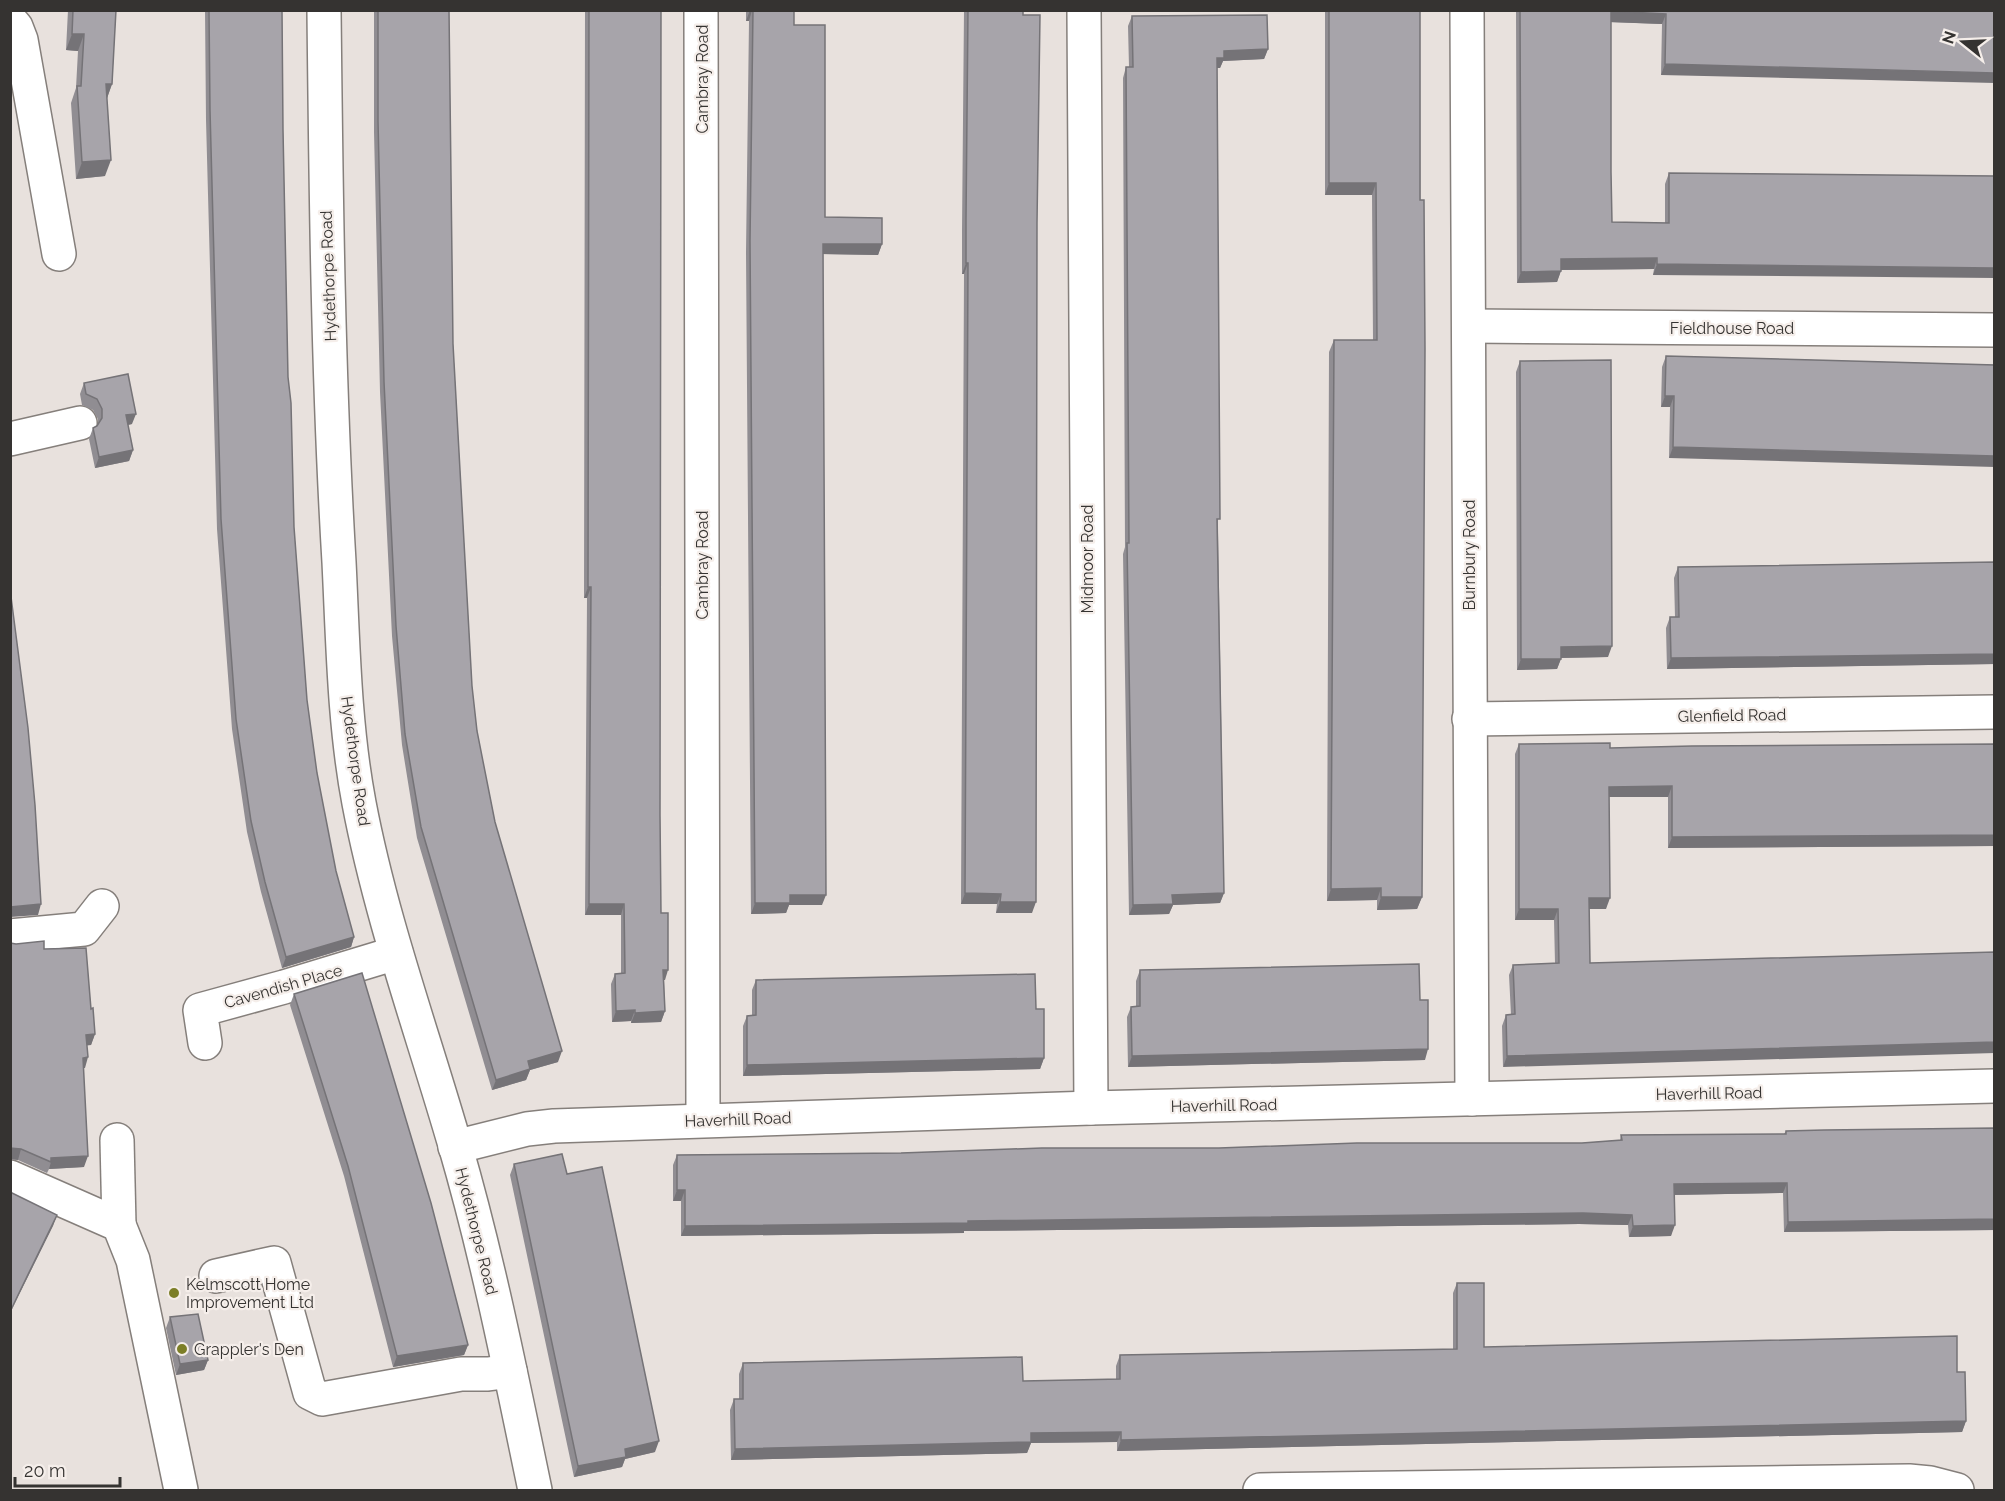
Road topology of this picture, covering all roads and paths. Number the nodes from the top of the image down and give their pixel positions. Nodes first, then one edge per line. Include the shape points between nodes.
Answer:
1 (324, 10) edge
2 (701, 10) edge
3 (1084, 10) edge
4 (1467, 10) edge
5 (10, 20) edge
6 (59, 254) dead end
7 (1469, 326) junction
8 (1995, 330) edge
9 (81, 423) dead end
10 (10, 439) edge
11 (1995, 712) edge
12 (1469, 719) junction
13 (102, 906) dead end
14 (10, 936) edge
15 (396, 953) junction
16 (205, 1043) dead end
17 (1995, 1086) edge
18 (1472, 1099) junction
19 (1090, 1108) junction
20 (703, 1120) junction
21 (117, 1140) dead end
22 (455, 1147) junction
23 (10, 1177) edge
24 (119, 1226) junction
25 (216, 1276) dead end
26 (510, 1371) junction
27 (182, 1491) edge
28 (535, 1491) edge
29 (1260, 1491) edge
30 (1957, 1491) edge

1 - 15 street, Hydethorpe Road via 334,489 347,701 359,802
2 - 20 street, Cambray Road
3 - 19 street, Midmoor Road
4 - 7 street, Burnbury Road
5 - 6 street via 21,40
7 - 8 street, Fieldhouse Road
7 - 12 street, Burnbury Road
9 - 10 street
11 - 12 street, Glenfield Road
12 - 18 street, Burnbury Road
13 - 14 street via 84,929
15 - 16 street, Cavendish Place via 201,1010
15 - 22 street, Hydethorpe Road
17 - 18 street, Haverhill Road
18 - 19 street, Haverhill Road
19 - 20 street, Haverhill Road
20 - 22 street, Haverhill Road via 545,1127
21 - 24 street
22 - 26 street, Hydethorpe Road
23 - 24 street
24 - 27 street via 133,1260
25 - 26 street via 274,1263 310,1393 322,1399 461,1374
26 - 28 street, Hydethorpe Road
29 - 30 street via 1909,1481

